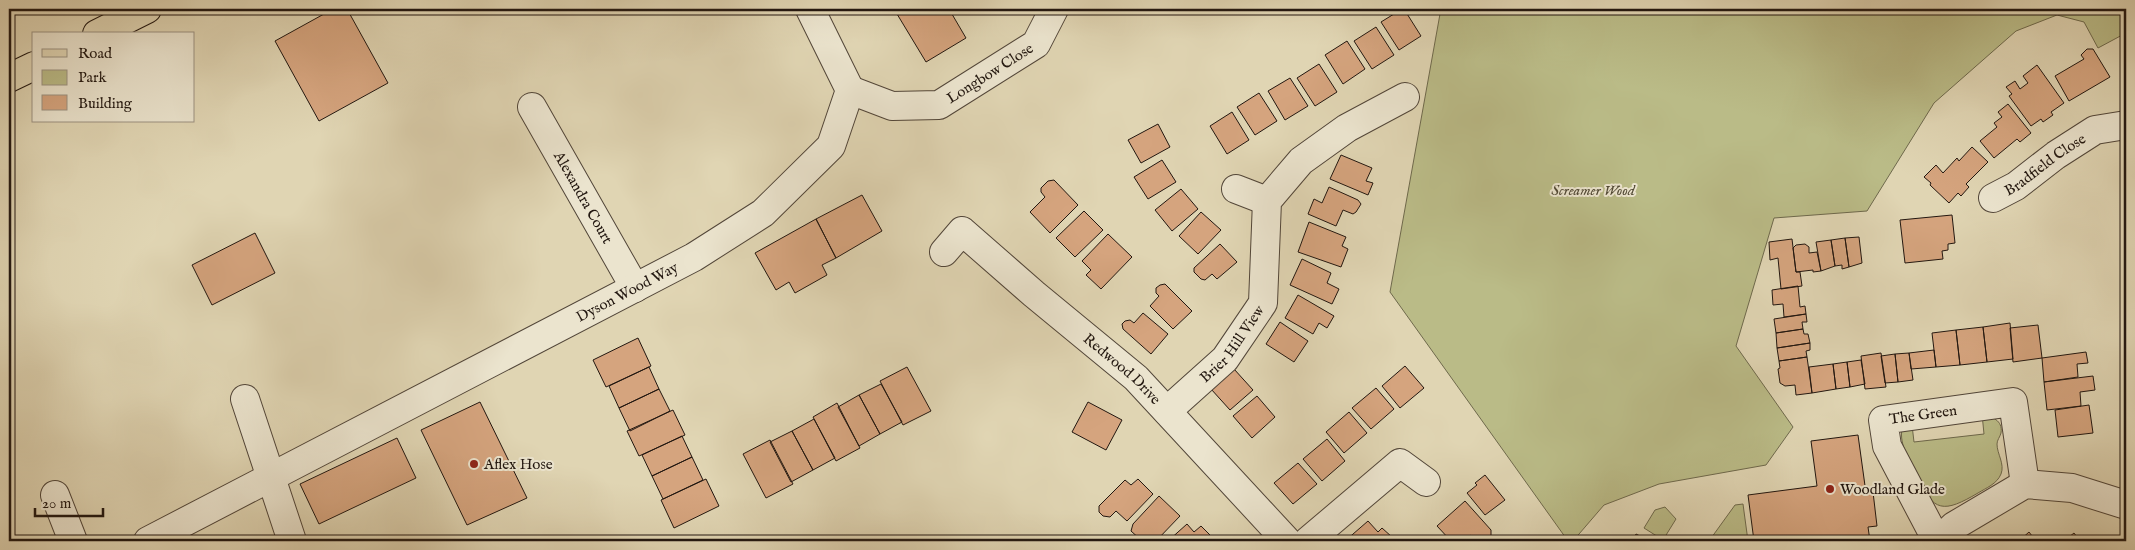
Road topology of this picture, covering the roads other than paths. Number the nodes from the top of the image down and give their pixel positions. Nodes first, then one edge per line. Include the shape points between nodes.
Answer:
1 (146, 9) edge
2 (810, 9) edge
3 (1054, 9) edge
4 (101, 32) edge
5 (32, 67) edge
6 (9, 78) edge
7 (850, 90) junction
8 (1405, 97) dead end
9 (532, 108) dead end
10 (2126, 125) edge
11 (1236, 189) dead end
12 (2010, 198) dead end
13 (1267, 201) junction
14 (944, 252) dead end
15 (635, 288) junction
16 (245, 399) dead end
17 (1167, 411) junction
18 (271, 478) junction
19 (1426, 482) dead end
20 (2025, 484) junction
21 (55, 495) dead end
22 (2126, 505) edge
23 (73, 541) edge
24 (148, 541) edge
25 (292, 541) edge
26 (1287, 541) edge
27 (1308, 541) edge
28 (1937, 541) edge

1 - 4 main road
2 - 7 street
3 - 7 street, Longbow Close via 1036,44 939,105 892,106
5 - 6 main road
7 - 15 street, Dyson Wood Way via 831,146 763,213 694,257
8 - 13 street via 1347,128 1302,161
9 - 15 street, Alexandra Court
10 - 12 street, Bradfield Close via 2095,130 2056,155
11 - 13 street
13 - 17 street, Brier Hill View via 1263,303 1225,360
14 - 17 street, Redwood Drive via 962,231 1136,378
15 - 18 street, Dyson Wood Way
16 - 18 street
17 - 26 street, Redwood Drive
18 - 24 street, Dyson Wood Way
18 - 25 street
19 - 27 street via 1400,463
20 - 22 street via 2072,488
20 - 28 street, The Green via 1954,526
20 - 28 street, The Green via 2013,402 1883,420 1887,446
21 - 23 street

